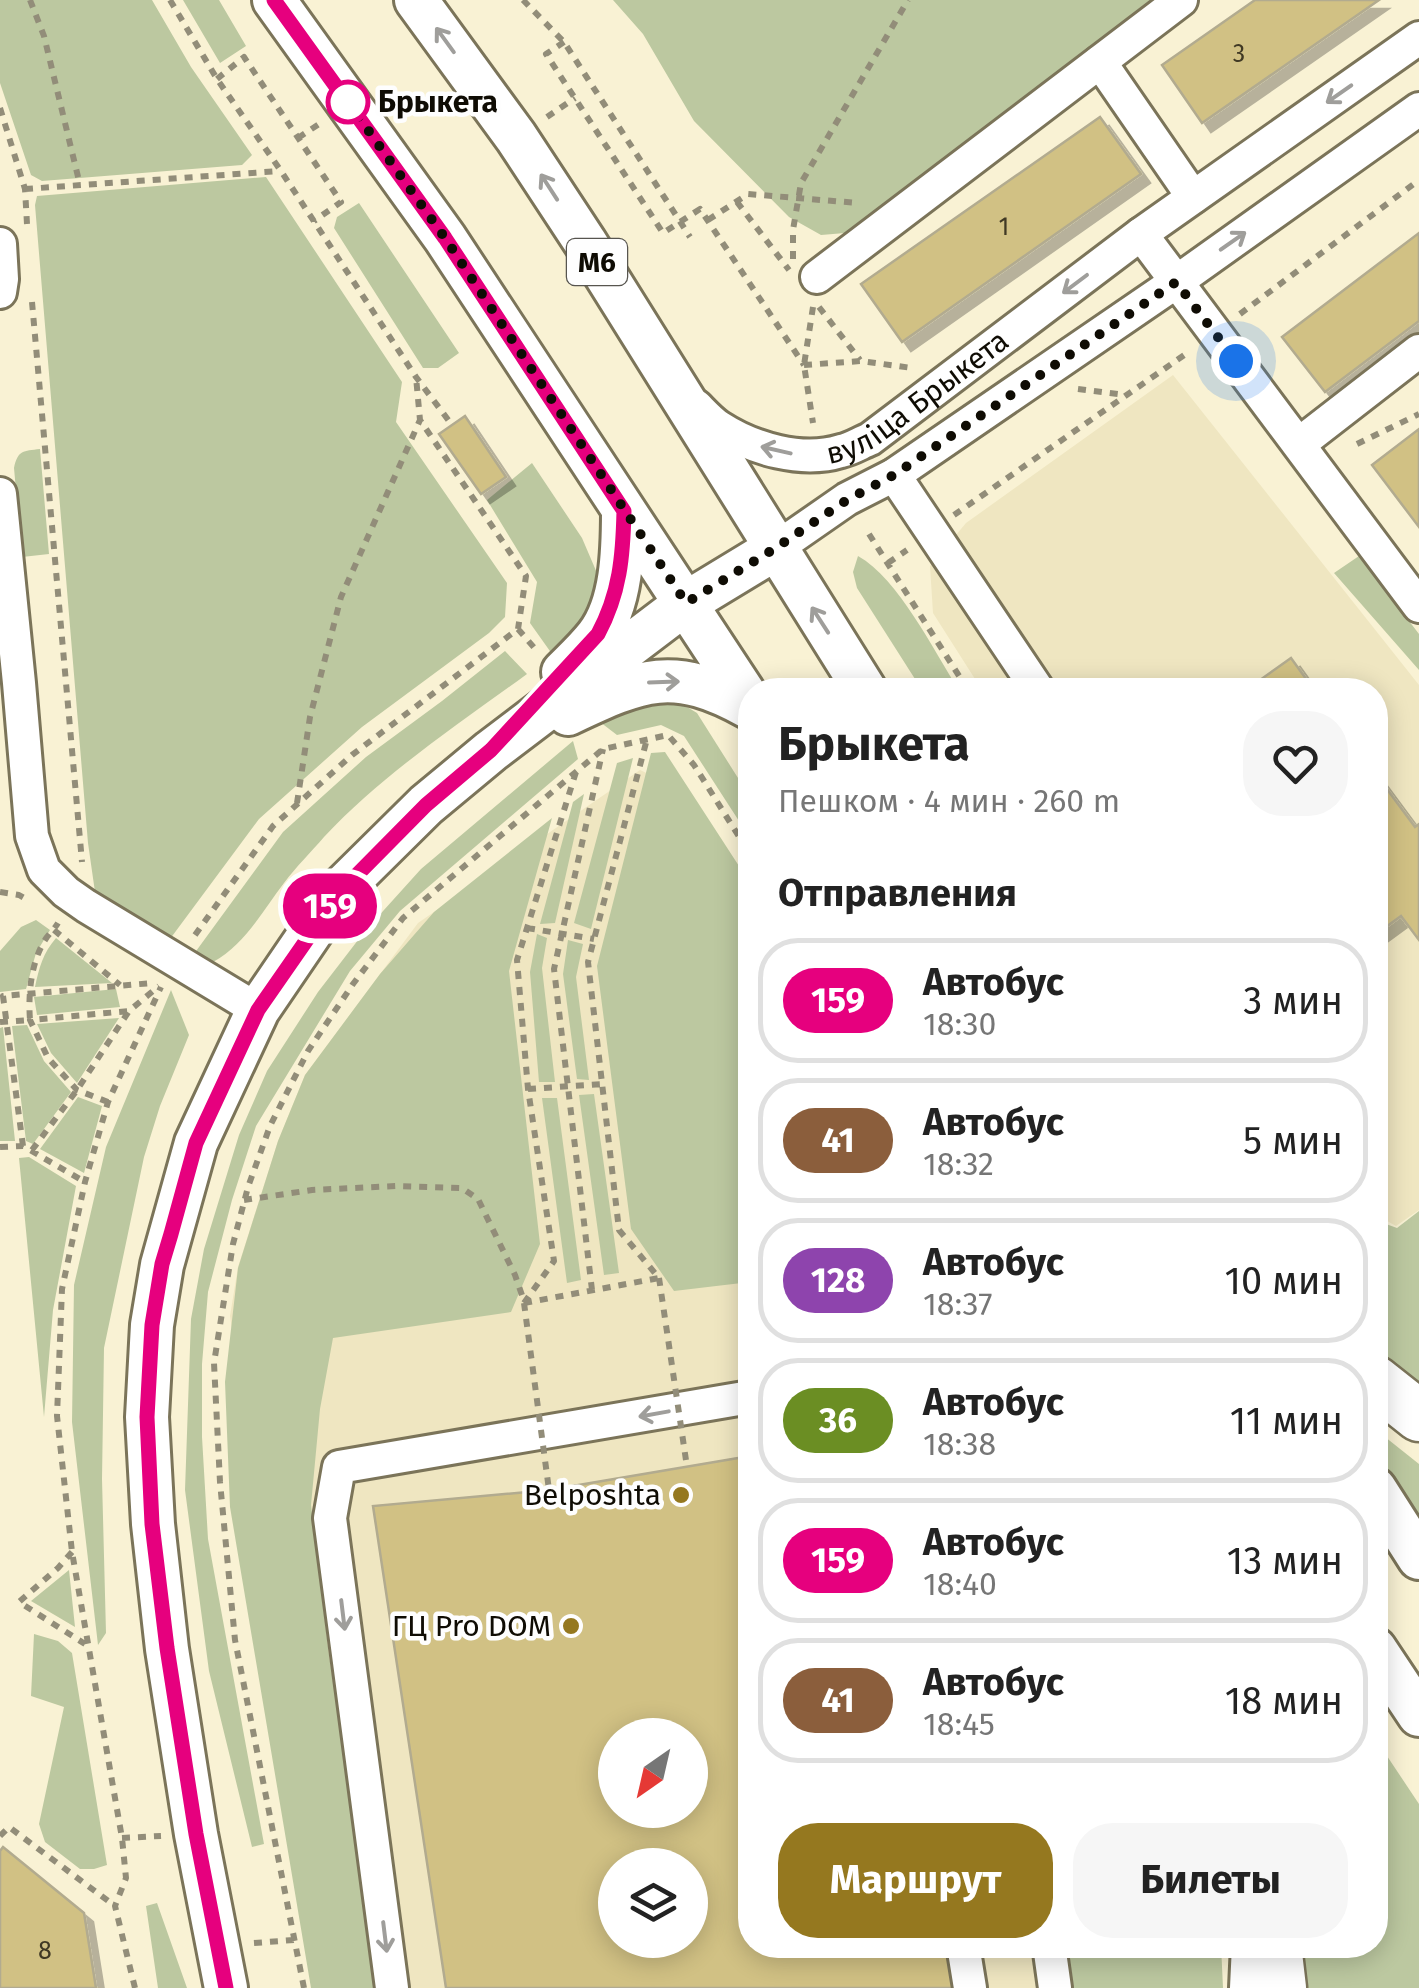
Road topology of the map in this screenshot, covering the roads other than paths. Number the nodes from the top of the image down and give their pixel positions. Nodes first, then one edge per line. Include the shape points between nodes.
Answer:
1 (274, 0) edge
2 (416, 0) edge
3 (1181, 0) edge
4 (1419, 38) edge
5 (1100, 62) junction
6 (1419, 110) edge
7 (1194, 197) junction
8 (1141, 234) junction
9 (14, 236) edge
10 (1176, 282) junction
11 (808, 284) road end
12 (16, 290) edge
13 (1419, 351) edge
14 (676, 387) junction
15 (1306, 455) junction
16 (894, 475) junction
17 (0, 498) edge
18 (624, 511) junction
19 (774, 549) junction
20 (686, 603) junction
21 (1419, 606) edge
22 (857, 678) edge
23 (1030, 678) edge
24 (738, 686) edge
25 (738, 700) edge
26 (491, 750) junction
27 (258, 1010) junction
28 (1388, 1392) edge
29 (738, 1399) edge
30 (1419, 1416) edge
31 (1388, 1509) edge
32 (1419, 1558) edge
33 (1388, 1669) edge
34 (1419, 1715) edge
35 (965, 1958) edge
36 (1052, 1958) edge
37 (1247, 1958) edge
38 (1277, 1958) edge
39 (226, 1988) edge
40 (392, 1988) edge
41 (970, 1988) edge
42 (1055, 1988) edge
43 (1246, 1988) edge
44 (1280, 1988) edge

1 - 18 main road via 445,238
14 -> 2 main road, М6 via 516,137
3 - 5 street
4 -> 7 street, вуліца Брыкета
5 - 7 street
5 - 11 street
10 -> 6 street, вуліца Брыкета
7 - 8 street, вуліца Брыкета
8 - 10 street
8 -> 14 street, вуліца Брыкета via 870,438 842,451 798,456 756,445 718,426
9 - 12 street via 2,278
10 - 15 street
10 - 16 street, вуліца Брыкета
13 - 15 street
14 - 19 main road, М6
15 - 21 street
16 - 19 street, вуліца Брыкета
16 - 23 street
17 - 27 street via 32,836 44,870 66,892 74,912
18 - 20 main road
18 - 26 main road via 622,559 598,634
19 - 20 main road
22 -> 19 main road, М6
20 - 24 main road
20 - 26 main road
26 -> 25 main road via 636,684 685,682
26 - 27 main road via 340,892
27 - 39 main road via 196,1143 167,1247 152,1325 147,1417 167,1648
28 - 30 highway
29 -> 40 street via 339,1467 330,1518
31 - 32 main road
33 - 34 main road
35 - 41 street
36 - 42 street
37 - 43 street
38 - 44 highway

